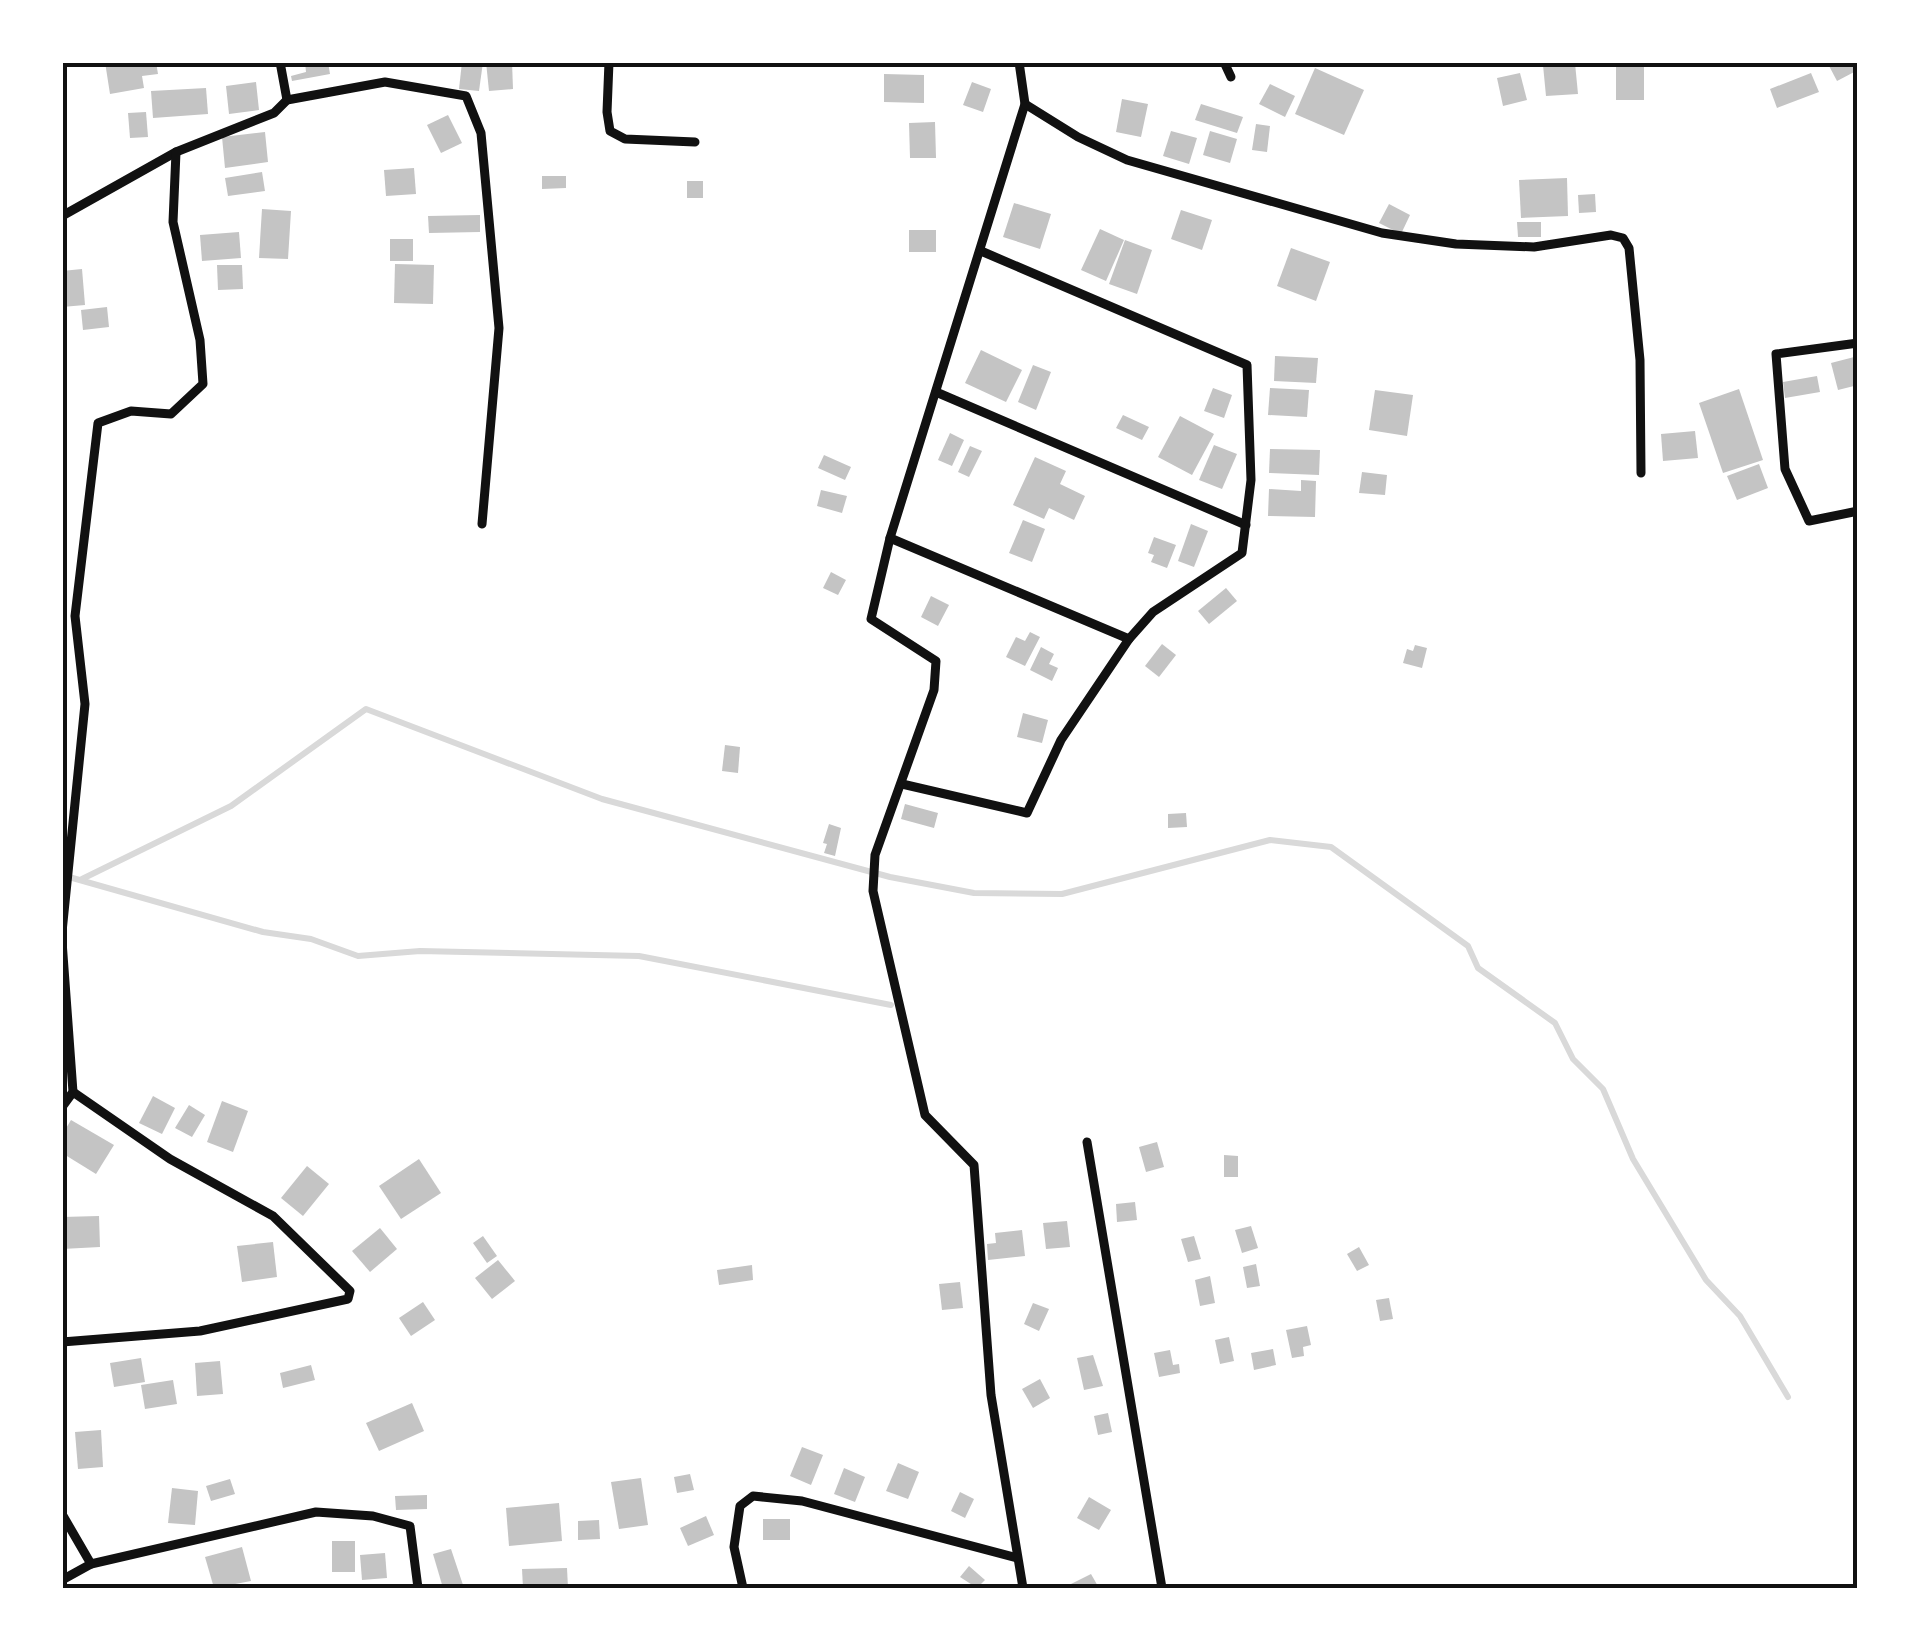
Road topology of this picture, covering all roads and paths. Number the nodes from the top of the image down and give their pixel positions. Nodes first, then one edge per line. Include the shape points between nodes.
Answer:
1 (280, 62) edge
2 (609, 62) edge
3 (1019, 62) edge
4 (1224, 62) edge
5 (1231, 77) dead end
6 (287, 100) junction
7 (1025, 104) junction
8 (695, 142) dead end
9 (176, 152) junction
10 (62, 216) edge
11 (981, 251) junction
12 (1858, 343) edge
13 (936, 392) junction
14 (1641, 473) dead end
15 (1858, 510) edge
16 (482, 524) dead end
17 (1246, 524) junction
18 (890, 538) junction
19 (1130, 639) junction
20 (902, 784) junction
21 (62, 932) edge
22 (62, 942) edge
23 (74, 1092) junction
24 (62, 1107) edge
25 (1087, 1142) dead end
26 (62, 1342) edge
27 (62, 1514) edge
28 (1016, 1558) junction
29 (91, 1564) junction
30 (62, 1580) edge
31 (418, 1588) edge
32 (742, 1588) edge
33 (1023, 1588) edge
34 (1162, 1588) edge

1 - 6 street
2 - 8 street via 610,131 625,139
3 - 7 street
4 - 5 street
6 - 9 street via 274,114
6 - 16 street via 385,82 466,96 482,133 499,328
7 - 11 street
7 - 14 street via 1126,160 1382,233 1534,247 1624,238 1640,360
9 - 10 street
9 - 21 street via 173,222 200,340 203,384 171,414 131,411 98,423 75,616 85,704
11 - 13 street
11 - 17 street via 1246,365
12 - 15 street via 1776,354 1785,469 1809,521
13 - 17 street
13 - 18 street
17 - 19 street via 1242,554 1153,612
18 - 19 street
18 - 20 street via 870,619 936,661 934,690
19 - 20 street via 1061,740 1026,814
20 - 28 street via 876,856 873,891 925,1115 974,1165 991,1396
22 - 23 street
23 - 24 street
23 - 26 street via 170,1160 273,1216 350,1290 348,1299 200,1332
25 - 34 street
27 - 29 street
28 - 32 street via 802,1501 753,1496 740,1506 734,1547
28 - 33 street
29 - 30 street
29 - 31 street via 316,1512 373,1516 410,1526

